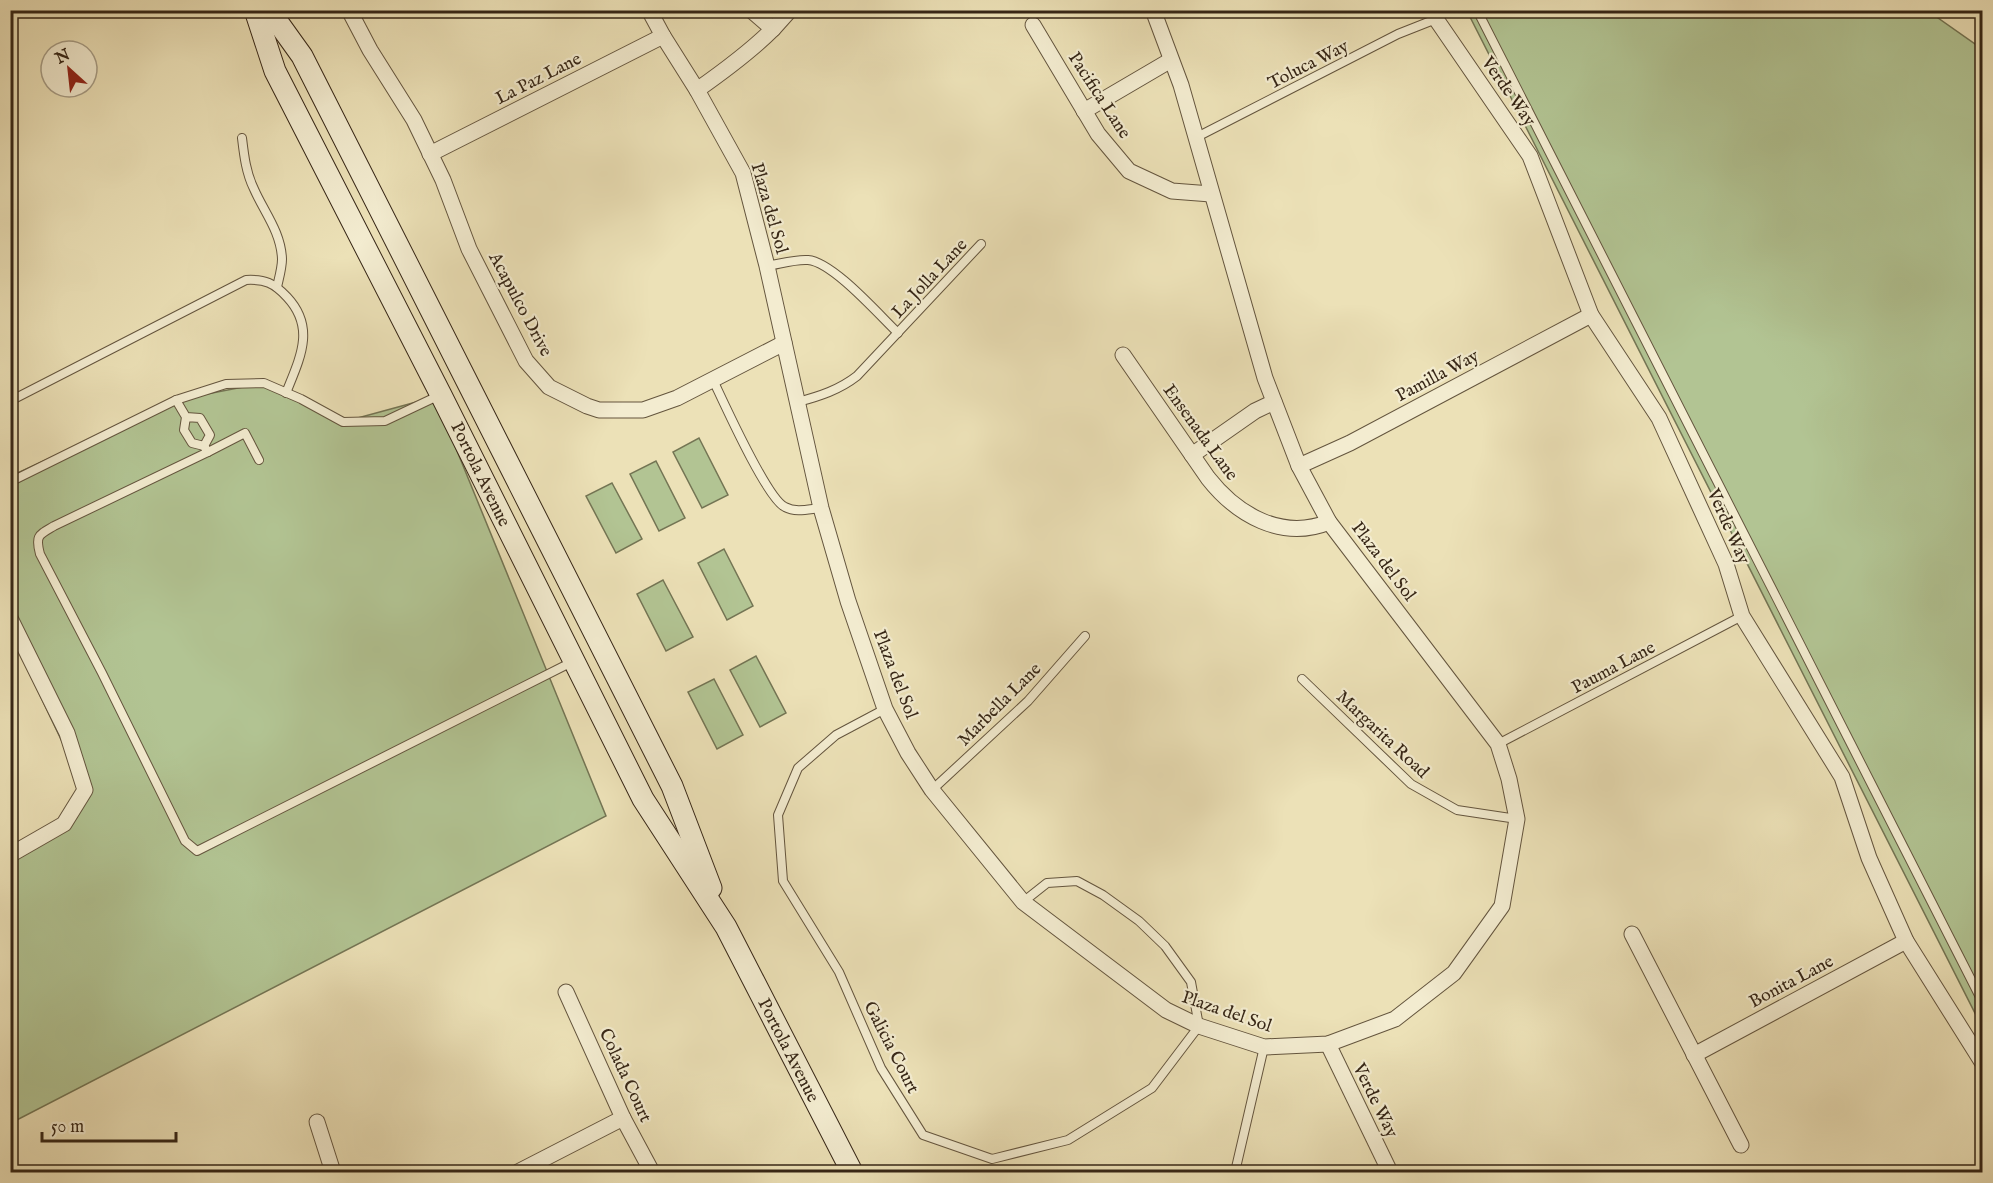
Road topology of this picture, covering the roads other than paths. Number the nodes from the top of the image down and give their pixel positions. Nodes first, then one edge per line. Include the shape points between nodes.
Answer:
1 (166, 10) edge
2 (173, 10) edge
3 (255, 10) edge
4 (269, 10) edge
5 (349, 10) edge
6 (649, 10) edge
7 (751, 10) edge
8 (790, 10) edge
9 (1153, 10) edge
10 (1477, 10) edge
11 (1434, 15) edge
12 (1033, 26) dead end
13 (773, 29) junction
14 (663, 36) junction
15 (1171, 60) junction
16 (697, 90) junction
17 (1084, 111) junction
18 (242, 138) dead end
19 (1195, 138) junction
20 (430, 154) junction
21 (1211, 194) junction
22 (981, 244) dead end
23 (767, 266) junction
24 (277, 287) junction
25 (1592, 315) junction
26 (898, 333) junction
27 (784, 343) junction
28 (1123, 355) dead end
29 (713, 380) junction
30 (286, 393) junction
31 (441, 394) junction
32 (10, 400) edge
33 (176, 400) junction
34 (798, 402) junction
35 (1274, 402) junction
36 (186, 417) junction
37 (206, 449) junction
38 (1192, 454) junction
39 (259, 460) dead end
40 (1299, 466) junction
41 (10, 482) edge
42 (821, 508) junction
43 (531, 509) junction
44 (1329, 522) junction
45 (1743, 616) junction
46 (10, 618) edge
47 (1085, 636) dead end
48 (574, 661) junction
49 (1302, 679) dead end
50 (885, 709) junction
51 (1498, 744) junction
52 (932, 790) junction
53 (1517, 819) junction
54 (10, 855) edge
55 (1023, 902) junction
56 (726, 927) junction
57 (1632, 934) dead end
58 (1906, 941) junction
59 (566, 992) dead end
60 (1983, 1001) edge
61 (1198, 1026) junction
62 (1328, 1044) junction
63 (1264, 1047) junction
64 (1695, 1055) junction
65 (1983, 1062) edge
66 (623, 1118) junction
67 (317, 1122) dead end
68 (1741, 1145) dead end
69 (333, 1173) edge
70 (518, 1173) edge
71 (652, 1173) edge
72 (852, 1173) edge
73 (1235, 1173) edge
74 (1390, 1173) edge

1 - 2 lane
3 - 31 main road, Portola Avenue via 275,71
4 - 43 main road, Portola Avenue via 302,56
5 - 20 street, Acapulco Drive
6 - 14 street, Plaza del Sol
7 - 13 street
8 - 13 street
9 - 15 street, Plaza del Sol
10 - 60 lane
11 - 19 lane, Toluca Way
11 - 25 street, Verde Way via 1530,156
12 - 17 street, Pacifica Lane
13 - 16 street
14 - 16 street, Plaza del Sol
14 - 20 street, La Paz Lane
15 - 17 street
15 - 19 street, Plaza del Sol
16 - 23 street, Plaza del Sol via 743,173
17 - 21 street, Pacifica Lane via 1129,171 1172,191
18 - 24 lane via 246,166 280,243 282,260
19 - 21 street, Plaza del Sol
20 - 29 street, Acapulco Drive via 469,249 526,362 549,387 599,410 643,410
21 - 35 street, Plaza del Sol
22 - 26 lane, La Jolla Lane
23 - 26 lane, La Jolla Lane via 811,260 828,267
23 - 27 street, Plaza del Sol
24 - 30 lane via 296,307 305,331
24 - 32 lane via 260,279 246,280
25 - 40 street, Pamilla Way
25 - 45 street, Verde Way via 1659,418 1726,564
26 - 34 lane, La Jolla Lane via 858,376 825,394
27 - 29 street, Acapulco Drive
27 - 34 street, Plaza del Sol
28 - 38 street, Ensenada Lane
29 - 42 lane via 777,502 794,511
30 - 31 lane via 343,422 385,421
30 - 33 lane via 264,383 226,384
31 - 43 main road via 456,396 510,494
31 - 48 main road, Portola Avenue
33 - 36 lane
33 - 41 lane
34 - 42 street, Plaza del Sol
35 - 38 street
35 - 40 street, Plaza del Sol
36 - 37 lane via 184,430 192,442
36 - 37 lane via 200,418 210,435
37 - 39 lane via 245,433
37 - 48 lane via 54,526 40,534 37,541 40,554 185,841 197,850
38 - 44 street, Ensenada Lane via 1219,492 1244,513 1261,521 1299,528
40 - 44 street, Plaza del Sol
42 - 50 street, Plaza del Sol
43 - 56 main road, Portola Avenue via 672,786
44 - 51 street, Plaza del Sol
45 - 51 lane, Pauma Lane
45 - 58 street, Verde Way via 1842,777 1869,858
46 - 54 street via 67,733 85,790 64,824
47 - 52 lane, Marbella Lane via 1028,701
48 - 56 main road, Portola Avenue via 643,800
49 - 53 lane, Margarita Road via 1411,784 1457,810
50 - 52 street, Plaza del Sol
50 - 61 lane, Galicia Court via 836,735 798,768 778,815 783,881 839,972 882,1068 923,1135 992,1159 1068,1140 1152,1088
51 - 53 street, Plaza del Sol
52 - 55 street, Plaza del Sol
53 - 62 street, Plaza del Sol via 1502,906 1454,973 1395,1019
55 - 61 street, Plaza del Sol via 1166,1010
55 - 61 lane via 1047,883 1077,881 1103,895 1165,946 1191,982
56 - 72 main road, Portola Avenue
57 - 64 street
58 - 64 street, Bonita Lane
58 - 65 street, Verde Way
59 - 66 street, Colada Court
61 - 63 street, Plaza del Sol
62 - 63 street, Plaza del Sol
62 - 74 street, Verde Way
63 - 73 lane
64 - 68 street
66 - 70 street
66 - 71 street, Colada Court
67 - 69 street

